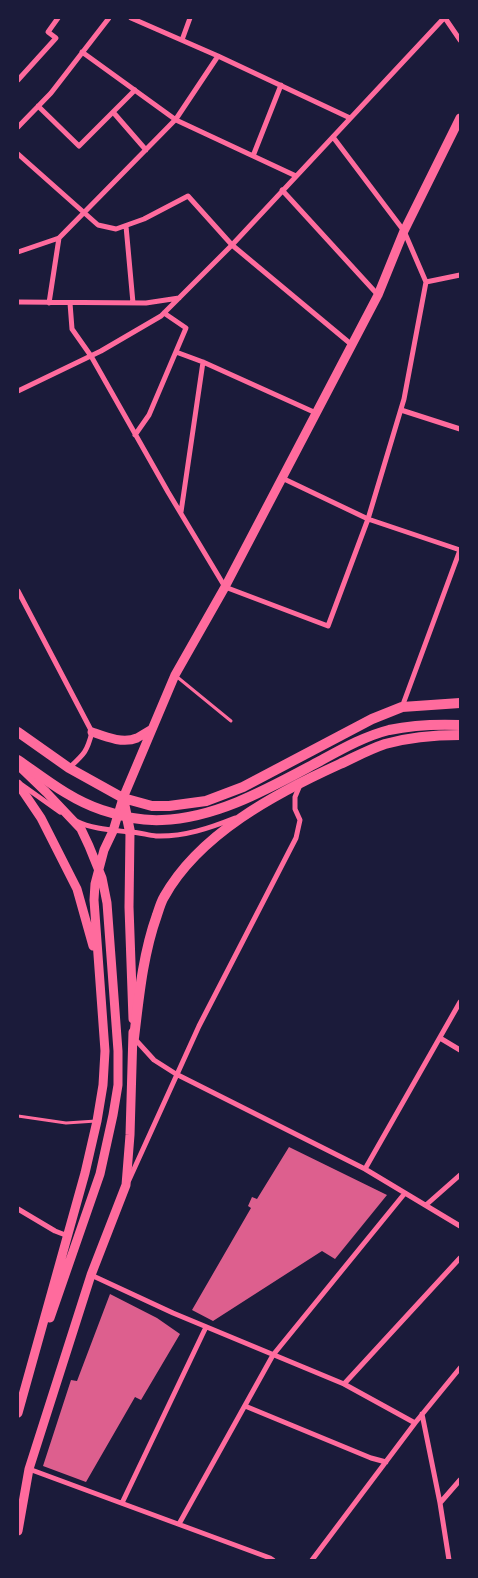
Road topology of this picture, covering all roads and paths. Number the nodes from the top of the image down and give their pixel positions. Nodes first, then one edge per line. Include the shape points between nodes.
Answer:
1 (58, 18) edge
2 (109, 18) edge
3 (131, 18) edge
4 (190, 18) edge
5 (445, 18) edge
6 (182, 40) junction
7 (460, 40) edge
8 (82, 52) junction
9 (218, 56) junction
10 (18, 80) edge
11 (281, 85) junction
12 (135, 90) junction
13 (38, 106) junction
14 (113, 112) junction
15 (350, 118) junction
16 (460, 118) edge
17 (176, 120) junction
18 (18, 127) edge
19 (333, 137) junction
20 (146, 150) junction
21 (18, 154) edge
22 (253, 156) junction
23 (296, 176) junction
24 (282, 190) junction
25 (84, 212) junction
26 (126, 226) junction
27 (404, 231) junction
28 (59, 238) junction
29 (232, 245) junction
30 (18, 252) edge
31 (460, 275) edge
32 (426, 282) junction
33 (378, 294) junction
34 (179, 298) junction
35 (18, 302) edge
36 (49, 303) junction
37 (70, 303) junction
38 (134, 303) junction
39 (164, 312) junction
40 (352, 345) junction
41 (176, 352) junction
42 (91, 356) junction
43 (204, 362) junction
44 (18, 391) edge
45 (401, 410) junction
46 (316, 413) junction
47 (460, 429) edge
48 (136, 435) junction
49 (282, 478) junction
50 (181, 514) junction
51 (368, 519) junction
52 (460, 550) edge
53 (225, 587) junction
54 (18, 591) edge
55 (175, 675) junction
56 (460, 703) edge
57 (402, 707) junction
58 (230, 721) dead end
59 (460, 724) edge
60 (18, 727) edge
61 (152, 729) junction
62 (18, 732) edge
63 (92, 732) junction
64 (460, 735) edge
65 (18, 760) edge
66 (18, 765) edge
67 (70, 768) junction
68 (302, 781) junction
69 (18, 783) edge
70 (123, 798) junction
71 (252, 810) junction
72 (113, 831) junction
73 (130, 832) junction
74 (98, 964) junction
75 (460, 1002) edge
76 (134, 1038) junction
77 (440, 1038) junction
78 (460, 1050) edge
79 (176, 1074) junction
80 (18, 1116) edge
81 (97, 1121) junction
82 (366, 1169) junction
83 (460, 1174) edge
84 (126, 1185) junction
85 (405, 1193) junction
86 (426, 1205) junction
87 (18, 1209) edge
88 (460, 1226) edge
89 (68, 1236) junction
90 (460, 1258) edge
91 (91, 1275) junction
92 (206, 1327) junction
93 (273, 1355) junction
94 (460, 1368) edge
95 (344, 1384) junction
96 (245, 1406) junction
97 (18, 1414) edge
98 (422, 1414) junction
99 (18, 1422) edge
100 (415, 1423) junction
101 (386, 1462) junction
102 (29, 1469) junction
103 (460, 1480) edge
104 (122, 1503) junction
105 (440, 1503) junction
106 (179, 1524) junction
107 (18, 1531) edge
108 (273, 1560) edge
109 (312, 1560) edge
110 (449, 1560) edge

1 - 10 street via 48,32 56,38
2 - 8 street
3 - 6 street
4 - 6 street
5 - 7 street
5 - 15 street
6 - 9 street
8 - 12 street
8 - 13 street
9 - 11 street
9 - 17 street
11 - 15 street
11 - 22 street
12 - 14 street
12 - 17 street
13 - 14 street via 79,146
13 - 18 street
14 - 20 street
15 - 19 street
16 - 27 street
17 - 20 street
17 - 22 street
19 - 23 street
19 - 27 street
20 - 25 street
21 - 25 street
22 - 23 street
23 - 24 street
24 - 29 street
24 - 33 street
25 - 26 street via 98,225 116,229
25 - 28 street
26 - 29 street via 188,196
26 - 38 street
27 - 32 street
27 - 33 street
28 - 30 street
28 - 36 street
29 - 34 street
29 - 40 street
31 - 32 street
32 - 45 street
33 - 40 street
34 - 38 street
34 - 39 street
35 - 36 street
36 - 37 street
37 - 38 street
37 - 42 street via 72,329
39 - 41 street via 186,328
39 - 42 street
40 - 46 street
41 - 43 street
41 - 48 street via 149,415
42 - 44 street
42 - 48 street
43 - 46 street
43 - 50 street
45 - 47 street
45 - 51 street
46 - 49 street
48 - 50 street
49 - 51 street
49 - 53 street
50 - 53 street
51 - 52 street
51 - 53 street via 328,626
52 - 57 street
53 - 55 street
54 - 63 street
55 - 58 lane
55 - 61 street
56 - 57 main road
57 - 70 main road via 244,787 206,801 152,806
59 - 65 main road via 433,724 388,731 354,743 267,789 186,818 160,820 102,810 80,801
60 - 67 street
61 - 63 street via 136,739 111,739
61 - 70 street
62 - 67 main road
63 - 67 street via 88,748
64 - 68 main road via 412,738 384,744
66 - 99 street via 81,829 102,878 107,903 118,1051 118,1085 100,1174
67 - 70 main road
68 - 71 main road
68 - 79 street via 295,796 295,809 300,820 296,838
69 - 72 street via 81,823
69 - 74 street via 41,818 77,889
70 - 72 street
70 - 73 main road
71 - 73 street via 198,831 174,836
71 - 76 main road via 220,833 188,863 164,898 144,961
72 - 73 street
72 - 74 street via 95,884
73 - 76 street
74 - 81 street via 105,1051
75 - 77 street
76 - 79 street via 154,1060
76 - 84 street
77 - 78 street
77 - 82 street
79 - 82 street
79 - 84 street
80 - 81 lane via 66,1123
81 - 89 street
82 - 85 street
83 - 86 street
84 - 91 street
85 - 86 street
85 - 93 street
86 - 88 street
87 - 89 street
89 - 97 street
90 - 95 street
91 - 92 street
91 - 102 street
92 - 93 street
92 - 104 street
93 - 95 street
93 - 96 street
94 - 98 street
95 - 100 street
96 - 101 street
96 - 106 street
98 - 100 street
98 - 105 street
100 - 101 street
101 - 109 street
102 - 104 street
102 - 107 street
103 - 105 street
104 - 106 street
105 - 110 street
106 - 108 street

